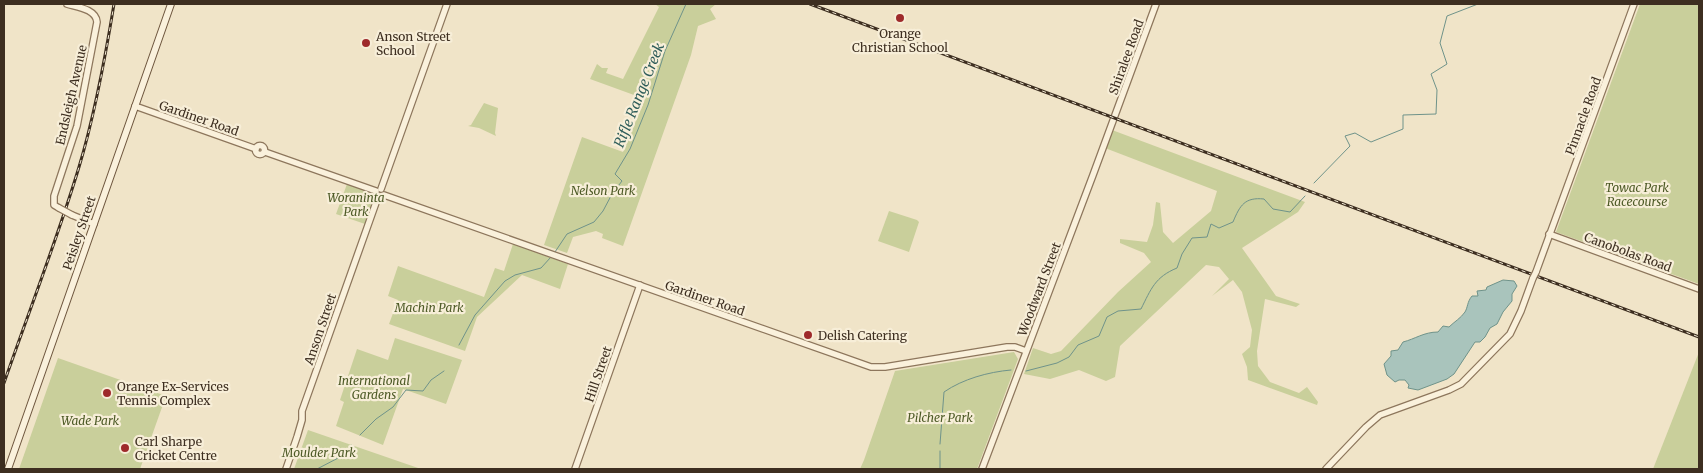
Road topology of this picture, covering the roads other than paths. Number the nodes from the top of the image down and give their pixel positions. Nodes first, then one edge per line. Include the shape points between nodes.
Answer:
1 (67, 4) edge
2 (171, 4) edge
3 (447, 4) edge
4 (1156, 4) edge
5 (1634, 4) edge
6 (135, 106) junction
7 (1114, 117) joint
8 (380, 193) junction
9 (94, 224) junction
10 (1549, 234) junction
11 (640, 285) junction
12 (1699, 289) edge
13 (1026, 351) junction
14 (985, 468) edge
15 (8, 469) edge
16 (286, 469) edge
17 (575, 469) edge
18 (1326, 469) edge

1 - 9 street, Endsleigh Avenue, bridge via 91,12 97,17 97,22 77,126 56,202 57,207
2 - 6 main road, Peisley Street
3 - 8 street, Anson Street
4 - 7 street, Shiralee Road
5 - 10 street, Pinnacle Road
6 - 8 street, Gardiner Road via 256,149 262,146 265,152
6 - 9 main road, Peisley Street
7 - 13 street, Woodward Street
8 - 11 street, Gardiner Road
8 - 16 street, Anson Street via 302,411 298,437
9 - 15 main road, Peisley Street
10 - 12 street, Canobolas Road
10 - 18 street, Pinnacle Road via 1510,334 1461,384 1380,416
11 - 13 street, Gardiner Road via 871,367 1007,347
11 - 17 street, Hill Street
13 - 14 street, Woodward Street

